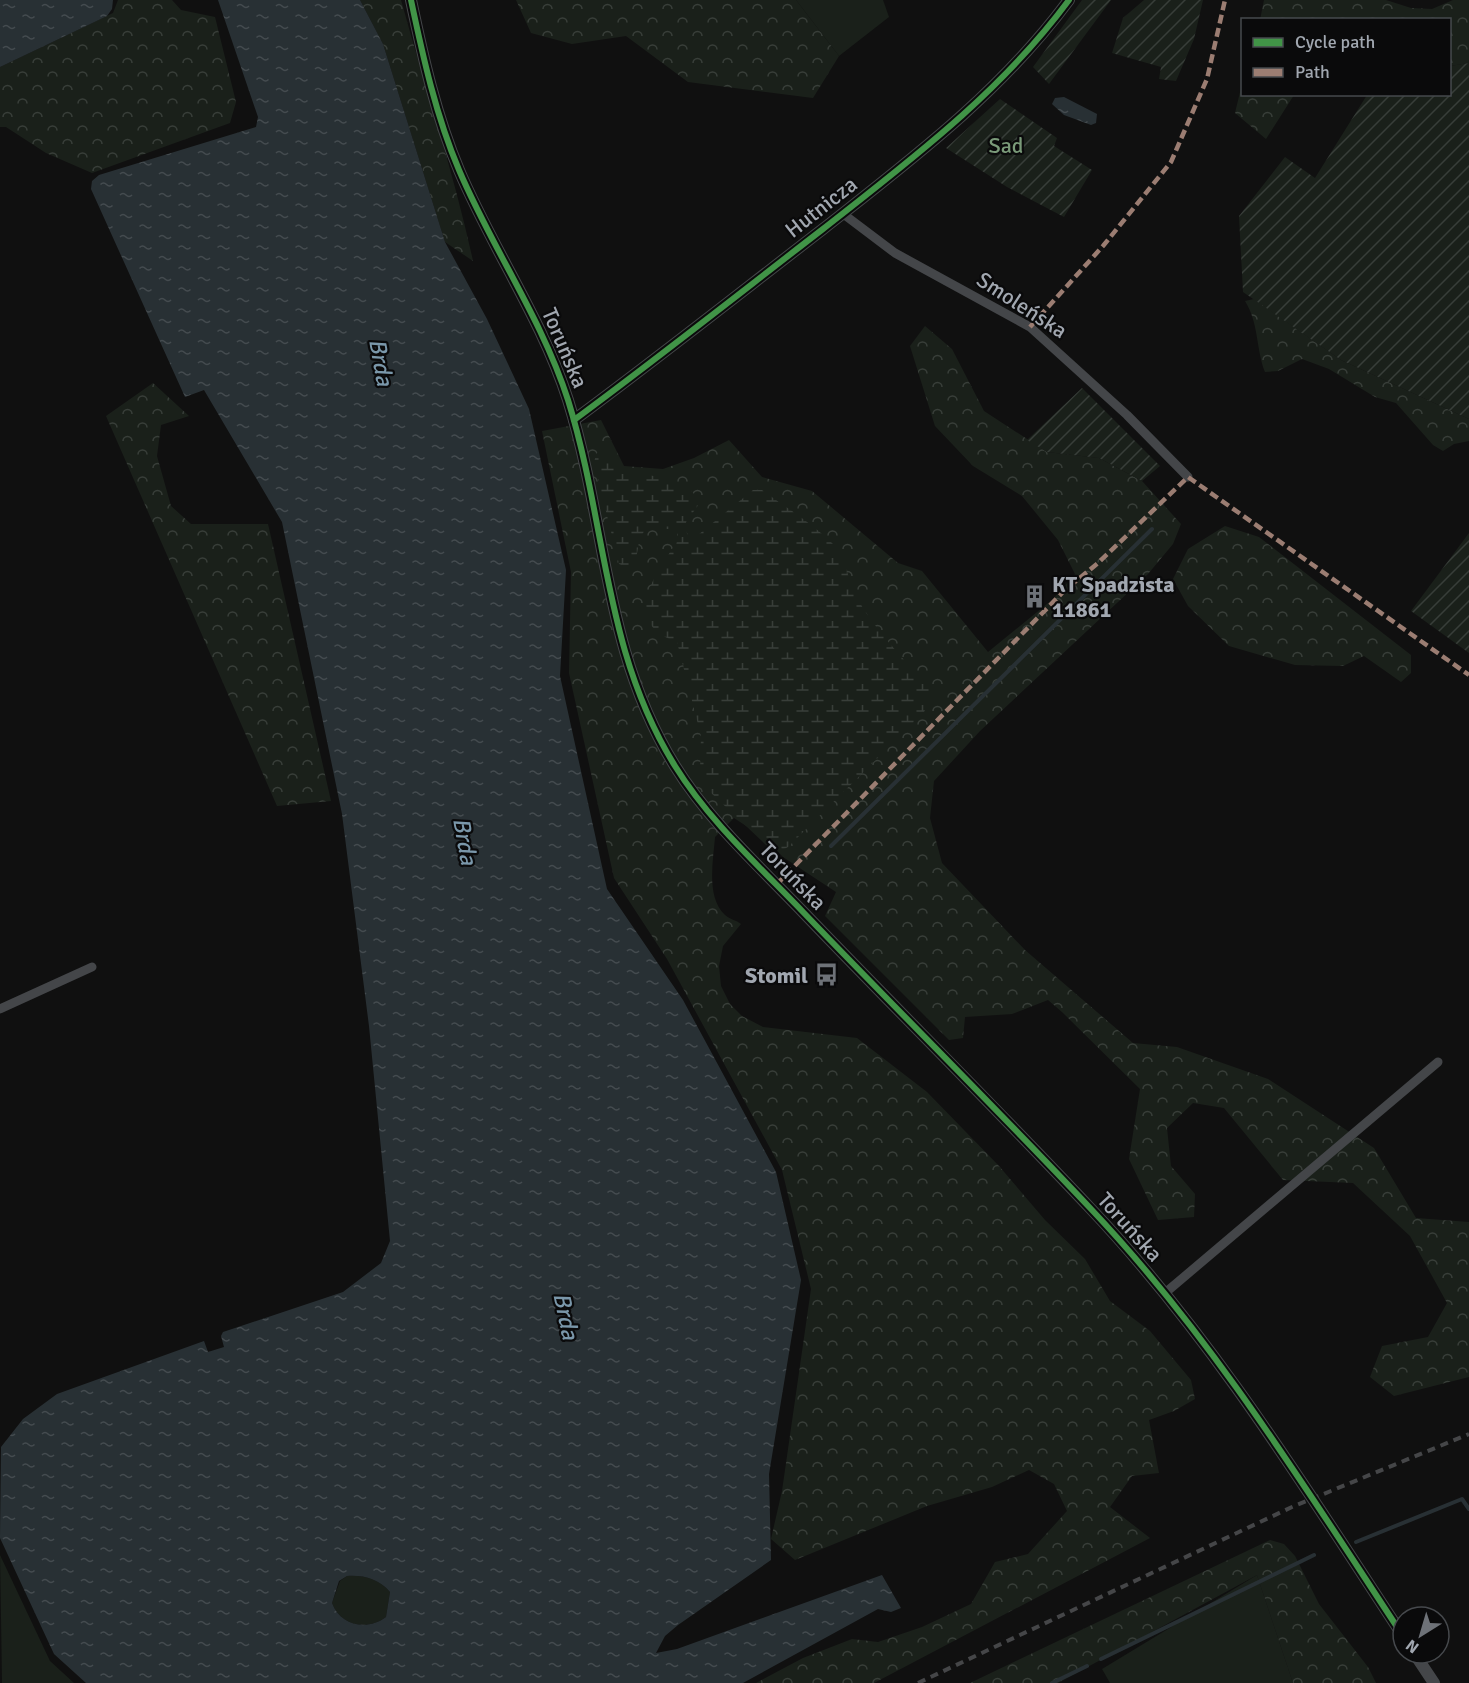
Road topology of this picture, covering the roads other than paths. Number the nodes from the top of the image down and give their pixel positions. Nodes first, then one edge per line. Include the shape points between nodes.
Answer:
1 (411, 0) edge
2 (1069, 0) edge
3 (842, 213) junction
4 (574, 420) junction
5 (1188, 477) dead end
6 (92, 967) dead end
7 (0, 1009) edge
8 (1438, 1062) dead end
9 (1165, 1293) junction
10 (1391, 1618) edge
11 (1422, 1665) edge
12 (1434, 1683) edge

1 - 4 street, Toruńska via 433,92 460,171 545,343
2 - 3 street, Hutnicza via 977,103
3 - 4 street, Hutnicza
3 - 5 street, Smoleńska via 895,253 1030,327
4 - 9 street, Toruńska via 627,663 647,715 676,768 735,841 1094,1212
6 - 7 street
8 - 9 street
9 - 10 street, Toruńska via 1250,1406
11 - 12 street

